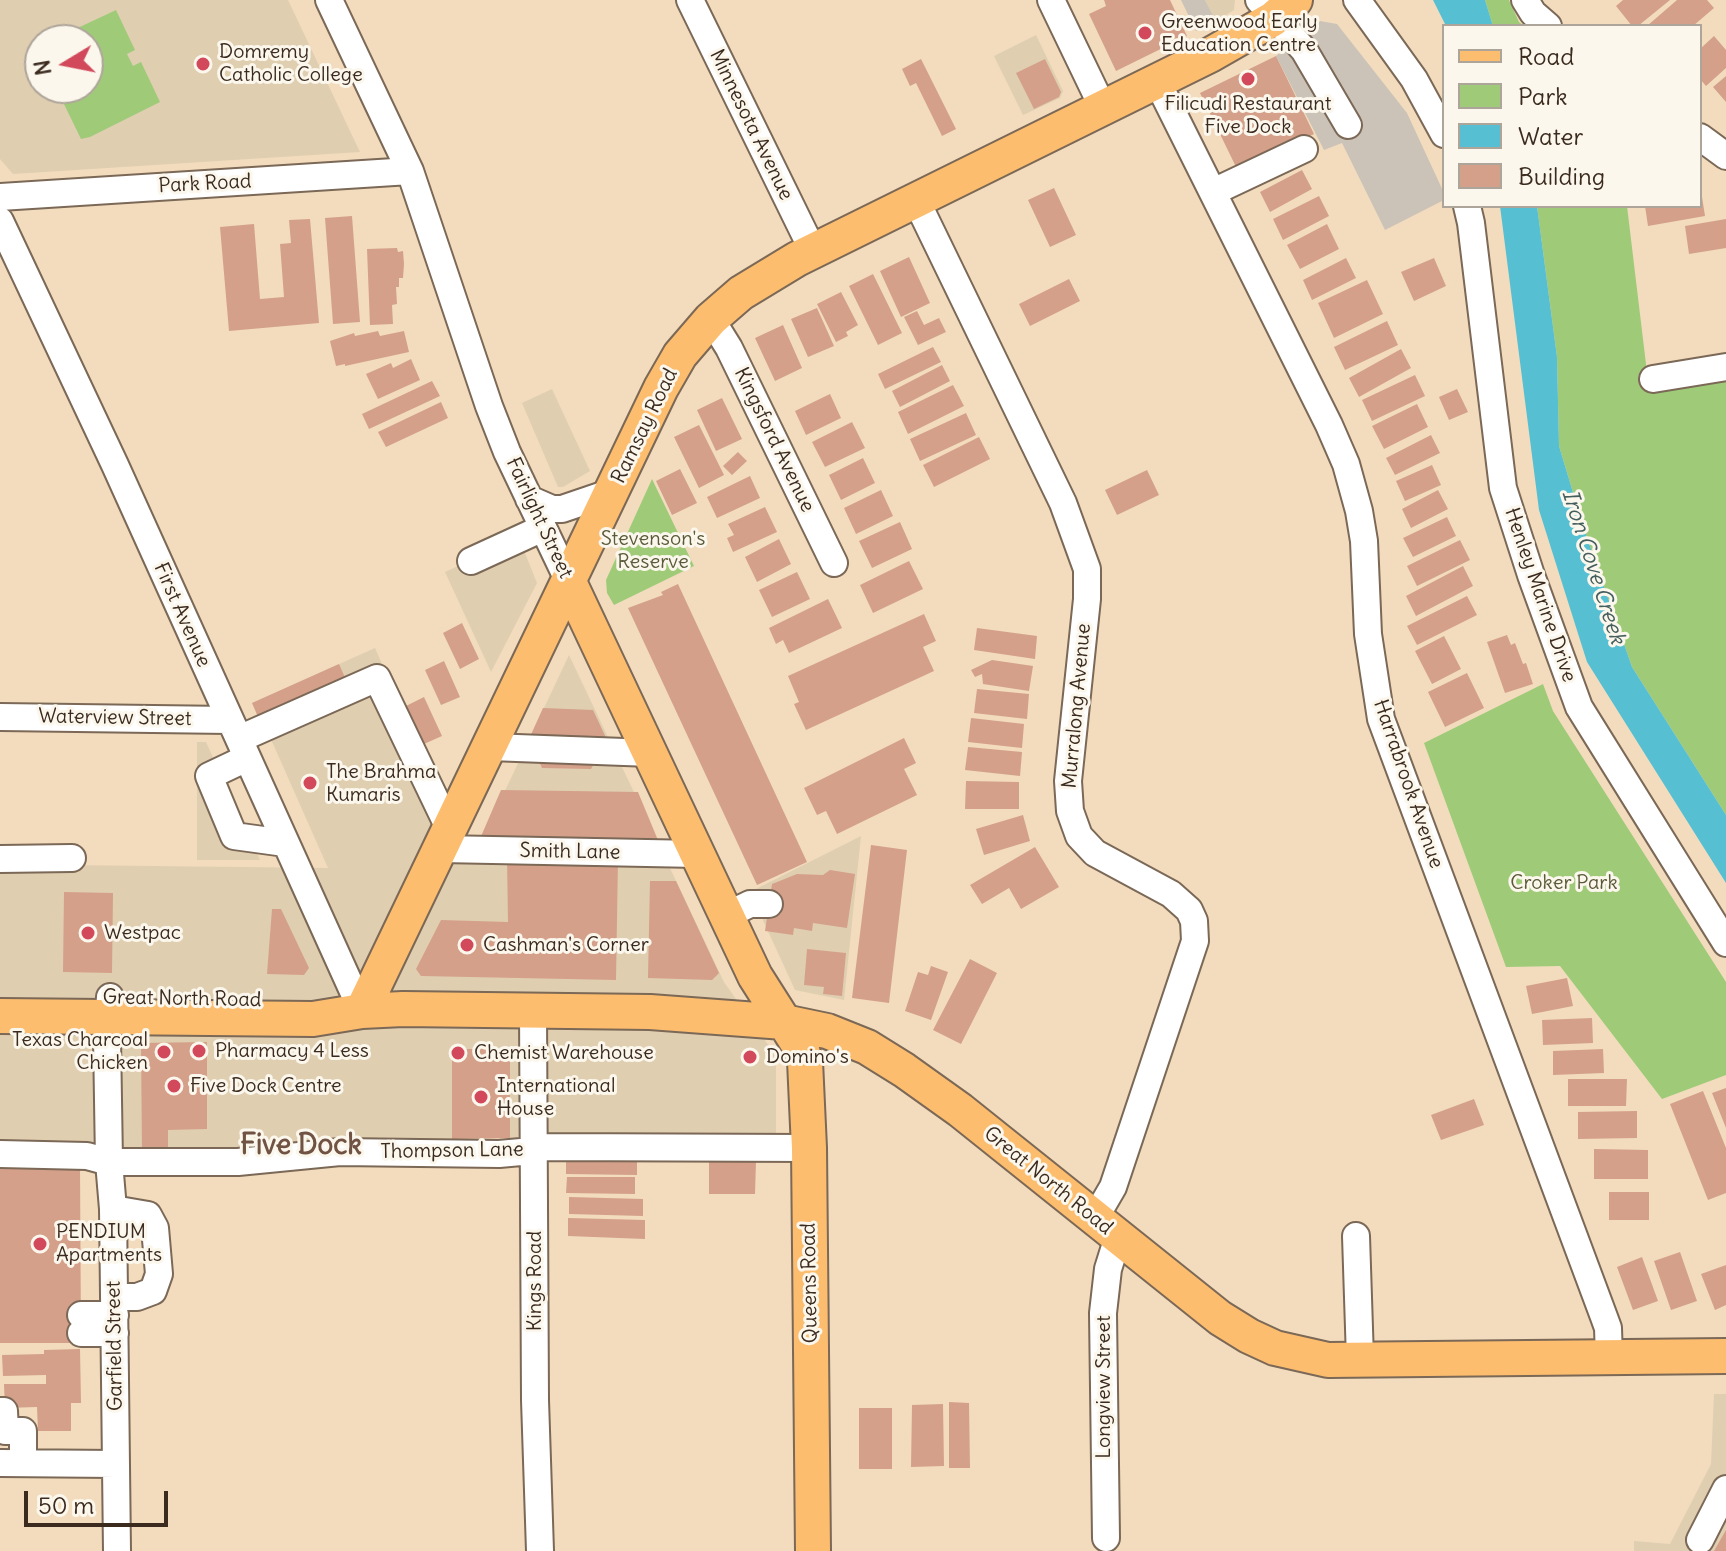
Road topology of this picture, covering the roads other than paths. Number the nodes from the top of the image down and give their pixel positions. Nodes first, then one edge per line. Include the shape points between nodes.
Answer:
1 (329, 0) edge
2 (690, 0) edge
3 (1051, 0) edge
4 (1357, 0) edge
5 (1525, 0) edge
6 (1276, 6) edge
7 (1546, 24) edge
8 (1157, 81) junction
9 (1103, 108) junction
10 (1348, 125) dead end
11 (1442, 130) edge
12 (1702, 138) edge
13 (1304, 149) dead end
14 (1726, 156) edge
15 (410, 171) junction
16 (1213, 192) junction
17 (0, 197) edge
18 (916, 200) junction
19 (1467, 208) edge
20 (0, 221) edge
21 (813, 251) junction
22 (711, 319) junction
23 (1726, 367) edge
24 (1653, 379) dead end
25 (612, 492) junction
26 (529, 499) junction
27 (543, 528) junction
28 (471, 561) dead end
29 (834, 563) dead end
30 (569, 582) junction
31 (0, 717) edge
32 (238, 739) junction
33 (490, 747) junction
34 (651, 753) junction
35 (446, 840) junction
36 (285, 843) junction
37 (698, 854) junction
38 (72, 858) dead end
39 (0, 859) edge
40 (769, 904) dead end
41 (727, 915) junction
42 (1726, 943) edge
43 (0, 995) edge
44 (109, 1006) junction
45 (533, 1010) junction
46 (362, 1011) junction
47 (0, 1016) edge
48 (784, 1022) junction
49 (809, 1148) junction
50 (532, 1151) junction
51 (0, 1154) edge
52 (109, 1162) junction
53 (113, 1209) junction
54 (1106, 1228) junction
55 (1356, 1236) dead end
56 (115, 1315) junction
57 (81, 1324) dead end
58 (1726, 1356) edge
59 (1609, 1358) junction
60 (1360, 1359) junction
61 (0, 1411) edge
62 (12, 1463) edge
63 (116, 1464) junction
64 (1726, 1489) edge
65 (1106, 1538) dead end
66 (1700, 1540) dead end
67 (117, 1551) edge
68 (540, 1551) edge
69 (813, 1551) edge

1 - 15 street, Fairlight Street
2 - 21 street, Minnesota Avenue
3 - 9 street
4 - 11 street via 1414,79
5 - 7 street
6 - 8 main road, Ramsay Road
6 - 10 street
8 - 9 main road, Ramsay Road
8 - 16 street, Harrabrook Avenue
9 - 18 main road, Ramsay Road
12 - 14 street
13 - 16 street
15 - 17 street, Park Road
15 - 26 street, Fairlight Street via 489,406
16 - 59 street, Harrabrook Avenue via 1346,464 1364,541 1368,634 1381,719 1608,1328
18 - 21 main road, Ramsay Road
18 - 54 street, Murralong Avenue via 1063,503 1087,569 1068,781 1079,836 1095,853 1171,894 1194,921 1195,941 1113,1187
19 - 42 street, Henley Marine Drive via 1503,488 1531,575 1579,707
20 - 32 street, First Avenue
21 - 22 main road, Ramsay Road via 741,293
22 - 25 main road, Ramsay Road via 661,388
22 - 29 street, Kingsford Avenue
23 - 24 street
25 - 26 street via 562,509
25 - 30 main road, Ramsay Road
26 - 27 street, Fairlight Street
27 - 28 street
27 - 30 street, Fairlight Street
30 - 33 main road, Ramsay Road
30 - 34 main road, Fairlight Street
31 - 32 street, Waterview Street via 127,718
32 - 35 street via 377,678
32 - 36 street, First Avenue
32 - 36 street via 209,776 234,836
33 - 34 street
33 - 35 main road, Ramsay Road
34 - 37 main road, Fairlight Street
35 - 37 street, Smith Lane
35 - 46 main road, Ramsay Road
36 - 46 street, First Avenue
37 - 41 main road, Fairlight Street
38 - 39 street
40 - 41 street via 750,904
41 - 48 main road, Fairlight Street
43 - 44 main road, Great North Road
44 - 46 main road, Great North Road via 312,1001
44 - 47 main road, Great North Road via 80,1018
44 - 52 street, Garfield Street
45 - 46 main road, Great North Road
45 - 48 main road, Great North Road
45 - 50 street, Kings Road
48 - 49 main road, Queens Road via 802,1050 807,1071
48 - 54 main road, Great North Road via 867,1047 960,1110
49 - 50 street, Thompson Lane
49 - 69 main road, Queens Road
50 - 52 street, Thompson Lane
50 - 68 street, Kings Road
51 - 52 street, Thompson Lane via 87,1156
52 - 53 street, Garfield Street
53 - 56 street, Garfield Street
53 - 56 street via 148,1215 155,1228 159,1274 153,1291
54 - 60 main road, Great North Road via 1249,1336 1301,1356
54 - 65 street, Longview Street
55 - 60 street
56 - 57 street
56 - 63 street, Garfield Street
58 - 59 main road, Great North Road
59 - 60 main road, Great North Road
61 - 62 street via 5,1431 23,1431
62 - 63 street
63 - 67 street, Garfield Street
64 - 66 street

